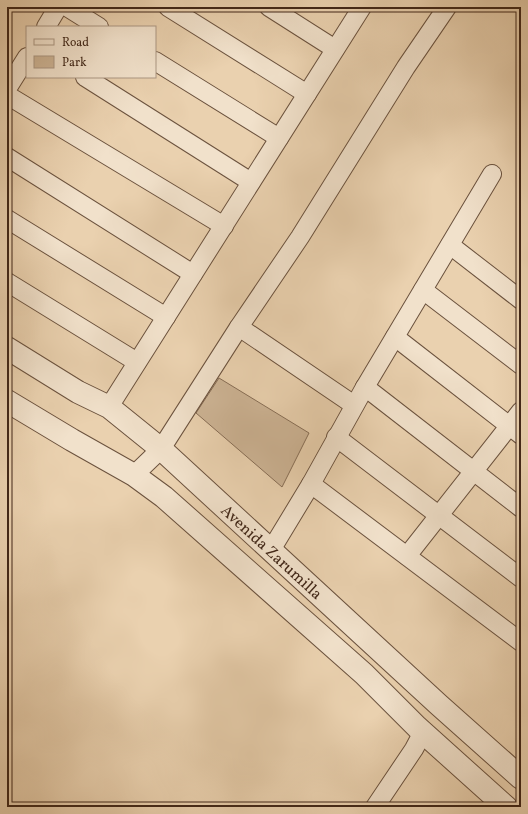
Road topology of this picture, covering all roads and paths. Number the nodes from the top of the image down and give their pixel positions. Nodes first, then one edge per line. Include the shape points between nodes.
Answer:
1 (58, 7) edge
2 (67, 7) edge
3 (168, 7) edge
4 (269, 7) edge
5 (362, 7) edge
6 (447, 7) edge
7 (47, 26) edge
8 (97, 26) edge
9 (335, 49) junction
10 (26, 59) edge
11 (156, 62) edge
12 (87, 78) edge
13 (7, 89) edge
14 (307, 94) junction
15 (7, 95) edge
16 (279, 138) junction
17 (7, 157) edge
18 (492, 174) dead end
19 (251, 182) junction
20 (7, 219) edge
21 (224, 226) junction
22 (450, 245) junction
23 (193, 274) junction
24 (7, 282) edge
25 (423, 290) junction
26 (521, 300) edge
27 (166, 317) junction
28 (239, 327) junction
29 (395, 337) junction
30 (7, 348) edge
31 (137, 362) junction
32 (521, 365) edge
33 (365, 387) junction
34 (7, 402) edge
35 (354, 405) junction
36 (109, 407) junction
37 (521, 411) edge
38 (515, 430) edge
39 (336, 437) junction
40 (161, 449) junction
41 (474, 471) junction
42 (134, 475) junction
43 (311, 484) junction
44 (521, 508) edge
45 (439, 516) junction
46 (271, 550) junction
47 (407, 556) junction
48 (521, 578) edge
49 (519, 637) edge
50 (423, 732) junction
51 (521, 778) edge
52 (375, 807) edge
53 (506, 807) edge

1 - 7 street
2 - 8 street
3 - 14 street
4 - 9 street
5 - 9 street
6 - 28 street via 406,67 300,237
9 - 14 street
10 - 13 street
11 - 16 street
12 - 19 street
14 - 16 street
15 - 21 street
16 - 19 street
17 - 23 street
18 - 22 street
19 - 21 street
20 - 27 street
21 - 23 street
22 - 25 street
22 - 26 street
23 - 27 street
24 - 31 street
25 - 29 street
25 - 32 street
27 - 31 street
28 - 35 street
28 - 40 street
29 - 33 street
29 - 38 street
30 - 36 street, Avenida Zarumilla via 78,392
31 - 36 street
33 - 35 street
33 - 41 street
34 - 42 street, Avenida Zarumilla
35 - 39 street
36 - 40 street, Avenida Zarumilla
37 - 38 street
38 - 41 street
39 - 43 street
39 - 45 street
40 - 42 street
40 - 46 street, Avenida Zarumilla
41 - 44 street
41 - 45 street
42 - 50 street, Avenida Zarumilla via 164,497 364,674
43 - 46 street
43 - 47 street
45 - 47 street
45 - 48 street
46 - 51 street, Avenida Zarumilla
47 - 49 street
50 - 52 street
50 - 53 street, Avenida Zarumilla

